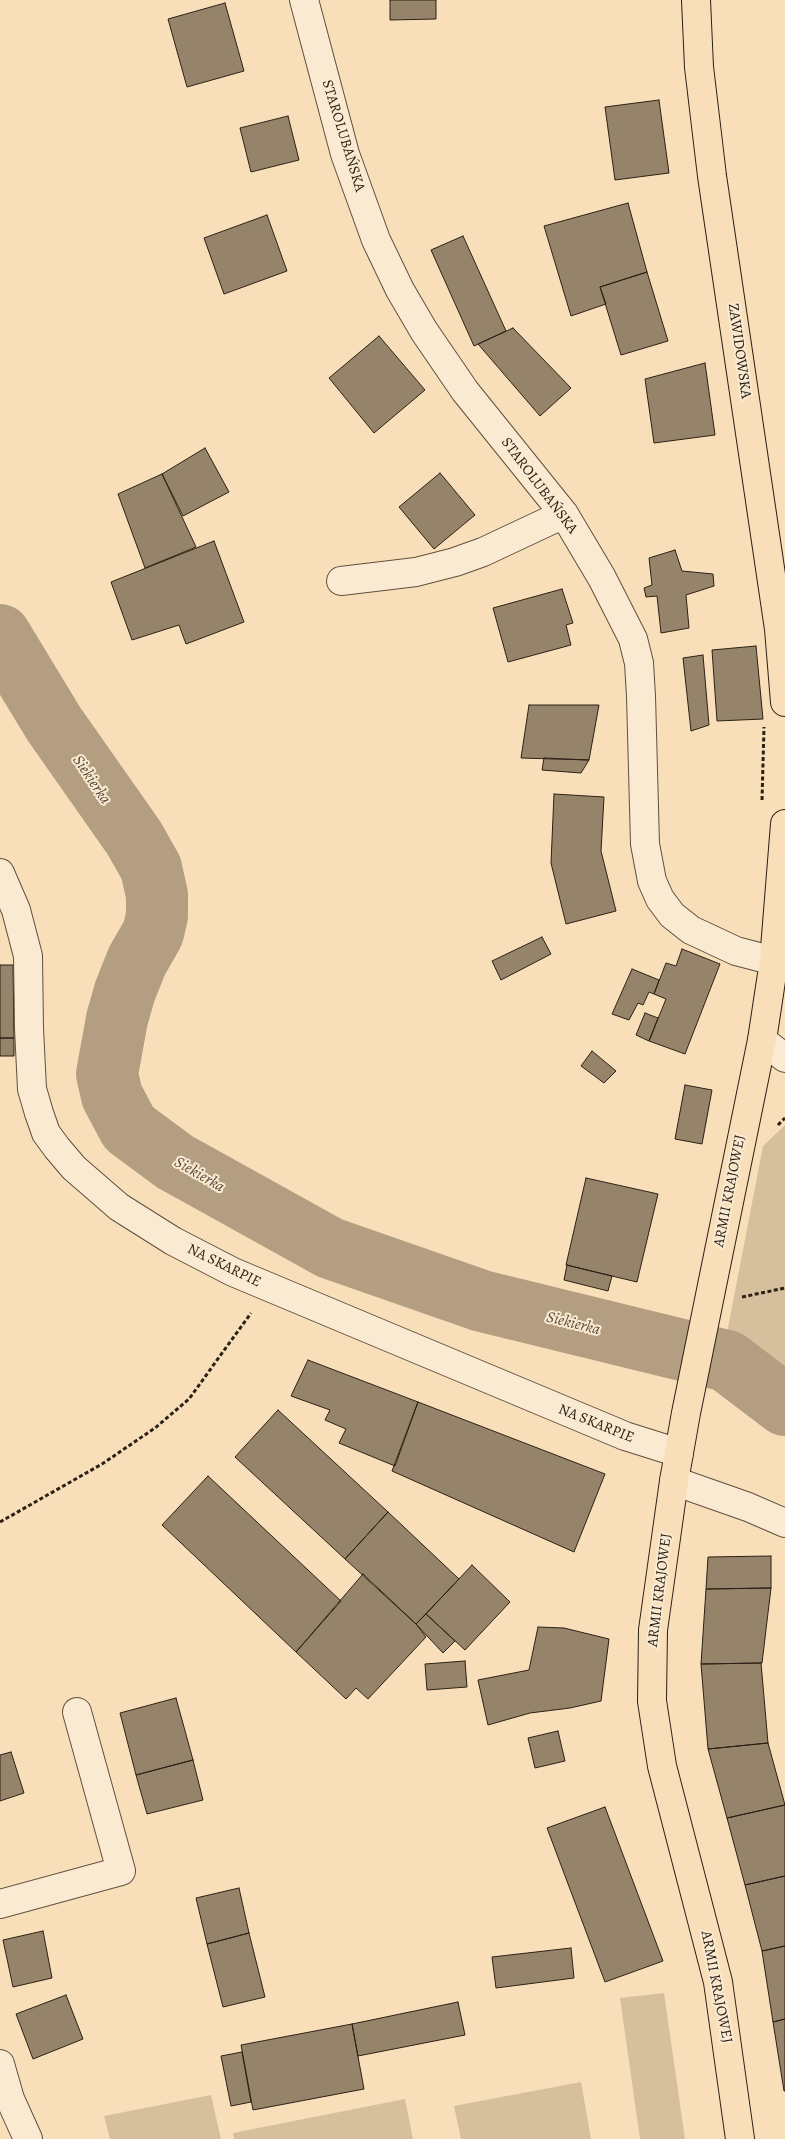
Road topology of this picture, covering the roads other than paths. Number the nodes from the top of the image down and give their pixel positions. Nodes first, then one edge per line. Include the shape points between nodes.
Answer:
1 (304, 0) edge
2 (696, 0) edge
3 (564, 514) junction
4 (341, 581) dead end
5 (785, 702) edge
6 (785, 824) edge
7 (0, 873) edge
8 (774, 961) junction
9 (762, 1040) junction
10 (785, 1058) edge
11 (679, 1453) junction
12 (674, 1481) junction
13 (785, 1524) edge
14 (77, 1712) dead end
15 (0, 1904) edge
16 (0, 2064) edge
17 (28, 2139) edge
18 (740, 2139) edge

1 - 3 street, STAROLUBAŃSKA via 345,154 376,240 400,290 465,391
2 - 5 main road, ZAWIDOWSKA via 699,67 712,176 779,629
3 - 4 street via 455,562 416,572
3 - 8 street, STAROLUBAŃSKA via 619,610 639,663 645,844 656,890 672,916 691,930 736,951
6 - 8 main road
7 - 11 street, NA SKARPIE via 16,910 28,956 32,1089 46,1132 74,1168 119,1208 233,1272 625,1436
8 - 9 main road
9 - 10 street
9 - 11 main road, ARMII KRAJOWEJ
11 - 12 main road, ARMII KRAJOWEJ
12 - 13 street
12 - 18 main road, ARMII KRAJOWEJ via 653,1630 652,1701 662,1766 718,1982
14 - 15 street via 120,1871
16 - 17 street via 10,2099

